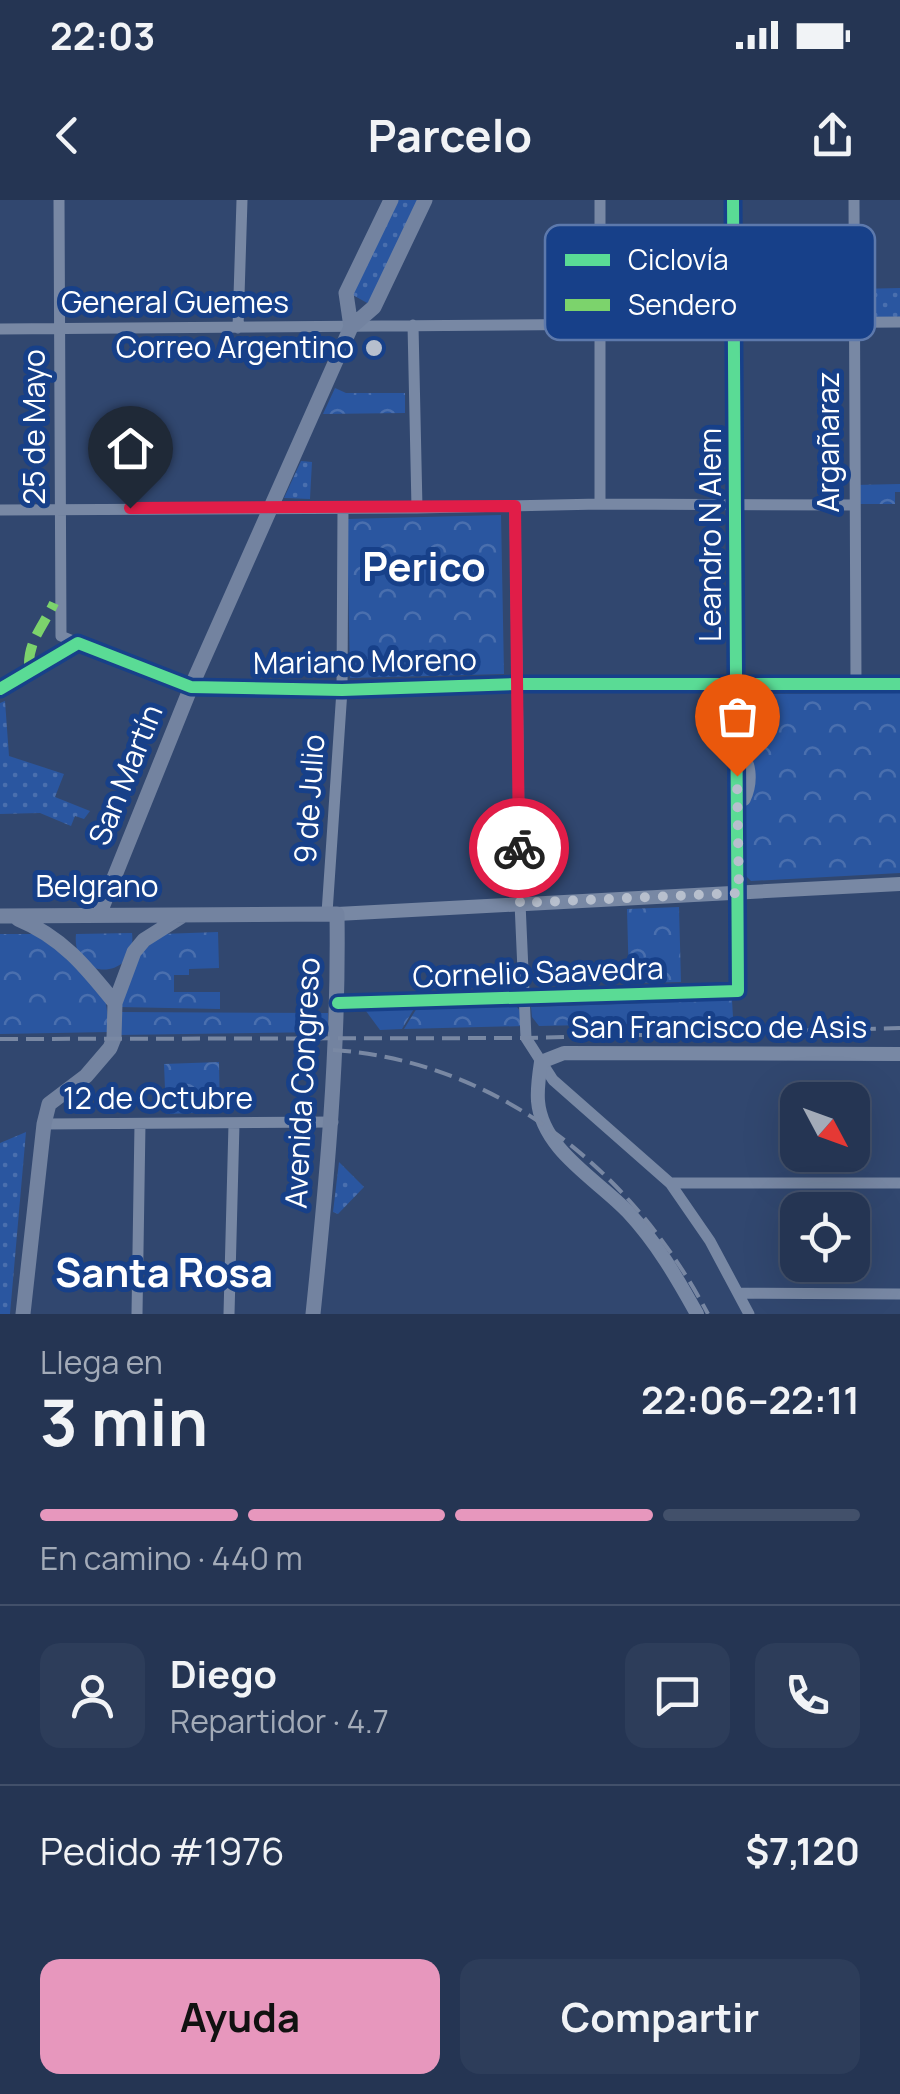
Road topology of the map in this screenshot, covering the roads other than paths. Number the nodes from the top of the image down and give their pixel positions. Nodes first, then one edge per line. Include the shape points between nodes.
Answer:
1 (59, 200) edge
2 (242, 200) edge
3 (391, 200) edge
4 (425, 200) edge
5 (600, 200) edge
6 (733, 200) edge
7 (854, 200) edge
8 (600, 225) edge
9 (734, 225) edge
10 (854, 225) edge
11 (348, 306) junction
12 (365, 313) junction
13 (545, 323) edge
14 (413, 325) junction
15 (351, 326) junction
16 (59, 328) junction
17 (238, 328) junction
18 (0, 329) edge
19 (601, 340) edge
20 (736, 340) edge
21 (853, 340) edge
22 (600, 504) junction
23 (736, 504) junction
24 (854, 505) junction
25 (515, 506) junction
26 (270, 507) junction
27 (343, 508) junction
28 (417, 508) junction
29 (60, 509) junction
30 (0, 510) edge
31 (60, 636) junction
32 (78, 643) junction
33 (62, 651) junction
34 (856, 683) junction
35 (518, 684) junction
36 (736, 684) junction
37 (900, 684) edge
38 (190, 687) junction
39 (0, 689) edge
40 (342, 690) junction
41 (900, 884) edge
42 (739, 893) junction
43 (520, 903) junction
44 (185, 914) junction
45 (332, 914) junction
46 (94, 915) junction
47 (119, 915) junction
48 (5, 916) edge
49 (75, 940) junction
50 (131, 957) junction
51 (86, 968) junction
52 (738, 991) joint
53 (522, 1000) junction
54 (115, 1003) junction
55 (338, 1003) junction
56 (900, 1054) edge
57 (540, 1062) junction
58 (333, 1122) junction
59 (44, 1124) junction
60 (140, 1124) junction
61 (234, 1124) junction
62 (670, 1182) junction
63 (900, 1183) edge
64 (740, 1294) junction
65 (900, 1294) edge
66 (23, 1314) edge
67 (137, 1314) edge
68 (229, 1314) edge
69 (313, 1314) edge
70 (697, 1314) edge
71 (749, 1314) edge

1 - 16 street, 25 de Mayo
2 - 17 street
3 - 11 main road via 346,293
4 - 12 main road, San Martín via 374,308
5 - 8 street
6 - 9 street, Leandro N Alem
7 - 10 street, Argañaraz
11 - 12 street
11 - 15 main road
12 - 15 main road, San Martín
13 - 14 street, General Guemes
14 - 15 street, General Guemes
14 - 28 street
15 - 17 street, General Guemes
15 - 26 main road, San Martín
16 - 17 street, General Guemes
16 - 18 street, General Guemes
16 - 29 street, 25 de Mayo
19 - 22 street
20 - 23 street, Leandro N Alem
21 - 24 street, Argañaraz
22 - 23 street
22 - 25 street
23 - 24 street
23 - 36 street, Leandro N Alem
24 - 34 street, Argañaraz
25 - 28 street
25 - 35 street
26 - 27 street
26 - 29 street
26 - 38 main road, San Martín
27 - 28 street
27 - 40 street, 9 de Julio
29 - 30 street
29 - 31 street, 25 de Mayo
31 - 32 street
31 - 33 street, 25 de Mayo
32 - 33 street
32 - 38 street
33 - 39 street
34 - 36 street, Mariano Moreno
34 - 37 street, Mariano Moreno
35 - 36 street, Mariano Moreno
35 - 40 street, Mariano Moreno
35 - 43 street
36 - 42 street, Leandro N Alem
38 - 40 street, Mariano Moreno
38 - 46 main road, San Martín
40 - 45 street, 9 de Julio
41 - 42 street
42 - 43 street
42 - 52 street, Leandro N Alem
43 - 45 street
43 - 53 street
44 - 45 main road, Belgrano
44 - 47 main road, Belgrano
44 - 50 main road, Belgrano via 144,940
45 - 55 main road, Avenida Congreso
46 - 47 main road, Belgrano
46 - 48 main road, Belgrano
46 - 49 main road
47 - 50 main road via 132,927
48 - 49 main road, Belgrano
49 - 51 main road, Belgrano
50 - 51 main road via 112,972
50 - 54 main road
51 - 54 main road, Belgrano
52 - 53 street, Cornelio Saavedra
53 - 55 street, Cornelio Saavedra
53 - 57 street via 526,1038
54 - 59 main road via 110,1048 50,1104
55 - 58 main road, Avenida Congreso
56 - 57 street, San Francisco de Asis via 564,1053
57 - 62 street
57 - 70 street via 538,1105 545,1125 566,1156 661,1250
58 - 61 street, 12 de Octubre
58 - 69 main road, Avenida Congreso
59 - 60 street, 12 de Octubre
59 - 66 main road
60 - 61 street, 12 de Octubre
60 - 67 street
61 - 68 street
62 - 63 street
62 - 64 street
64 - 65 street
64 - 71 street

